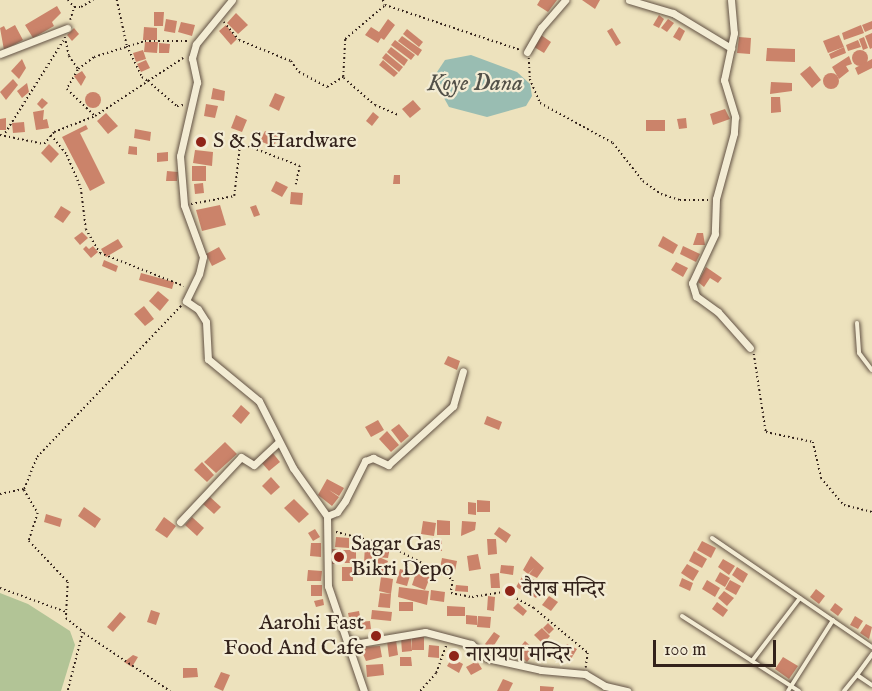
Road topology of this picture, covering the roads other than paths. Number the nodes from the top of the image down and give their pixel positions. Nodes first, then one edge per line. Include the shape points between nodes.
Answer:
1 (232, 0) edge
2 (565, 0) edge
3 (629, 0) edge
4 (731, 0) edge
5 (68, 28) road end
6 (731, 48) junction
7 (527, 52) road end
8 (0, 54) edge
9 (856, 323) dead end
10 (750, 348) road end
11 (872, 370) edge
12 (463, 371) dead end
13 (279, 442) junction
14 (327, 516) junction
15 (180, 522) dead end
16 (712, 538) dead end
17 (800, 598) junction
18 (682, 616) dead end
19 (832, 620) junction
20 (348, 640) junction
21 (872, 647) edge
22 (872, 654) edge
23 (752, 661) junction
24 (858, 675) junction
25 (872, 685) edge
26 (791, 686) junction
27 (363, 691) edge
28 (627, 691) edge
29 (788, 691) edge
30 (799, 691) edge
31 (844, 691) edge

1 - 13 street via 198,41 192,58 197,82 180,156 184,205 202,257 187,298 206,322 208,359 259,401
2 - 7 street via 541,27
3 - 6 street via 673,13
4 - 6 street
5 - 8 street
6 - 10 street via 724,80 735,117 734,133 716,199 715,234 692,291 718,312
9 - 11 lane via 859,353
12 - 14 street via 453,406 388,465 372,458 365,461 345,501 337,512
13 - 14 street
13 - 15 street via 254,465 241,457
14 - 20 street via 328,586
16 - 17 lane
17 - 19 lane
17 - 23 lane
18 - 23 lane
19 - 21 lane
19 - 26 lane
20 - 27 street
20 - 28 street via 360,643 425,632 471,644 487,658 541,670 585,674 605,686
22 - 24 lane
23 - 26 lane
24 - 25 lane
24 - 31 lane
26 - 29 lane
26 - 30 lane

